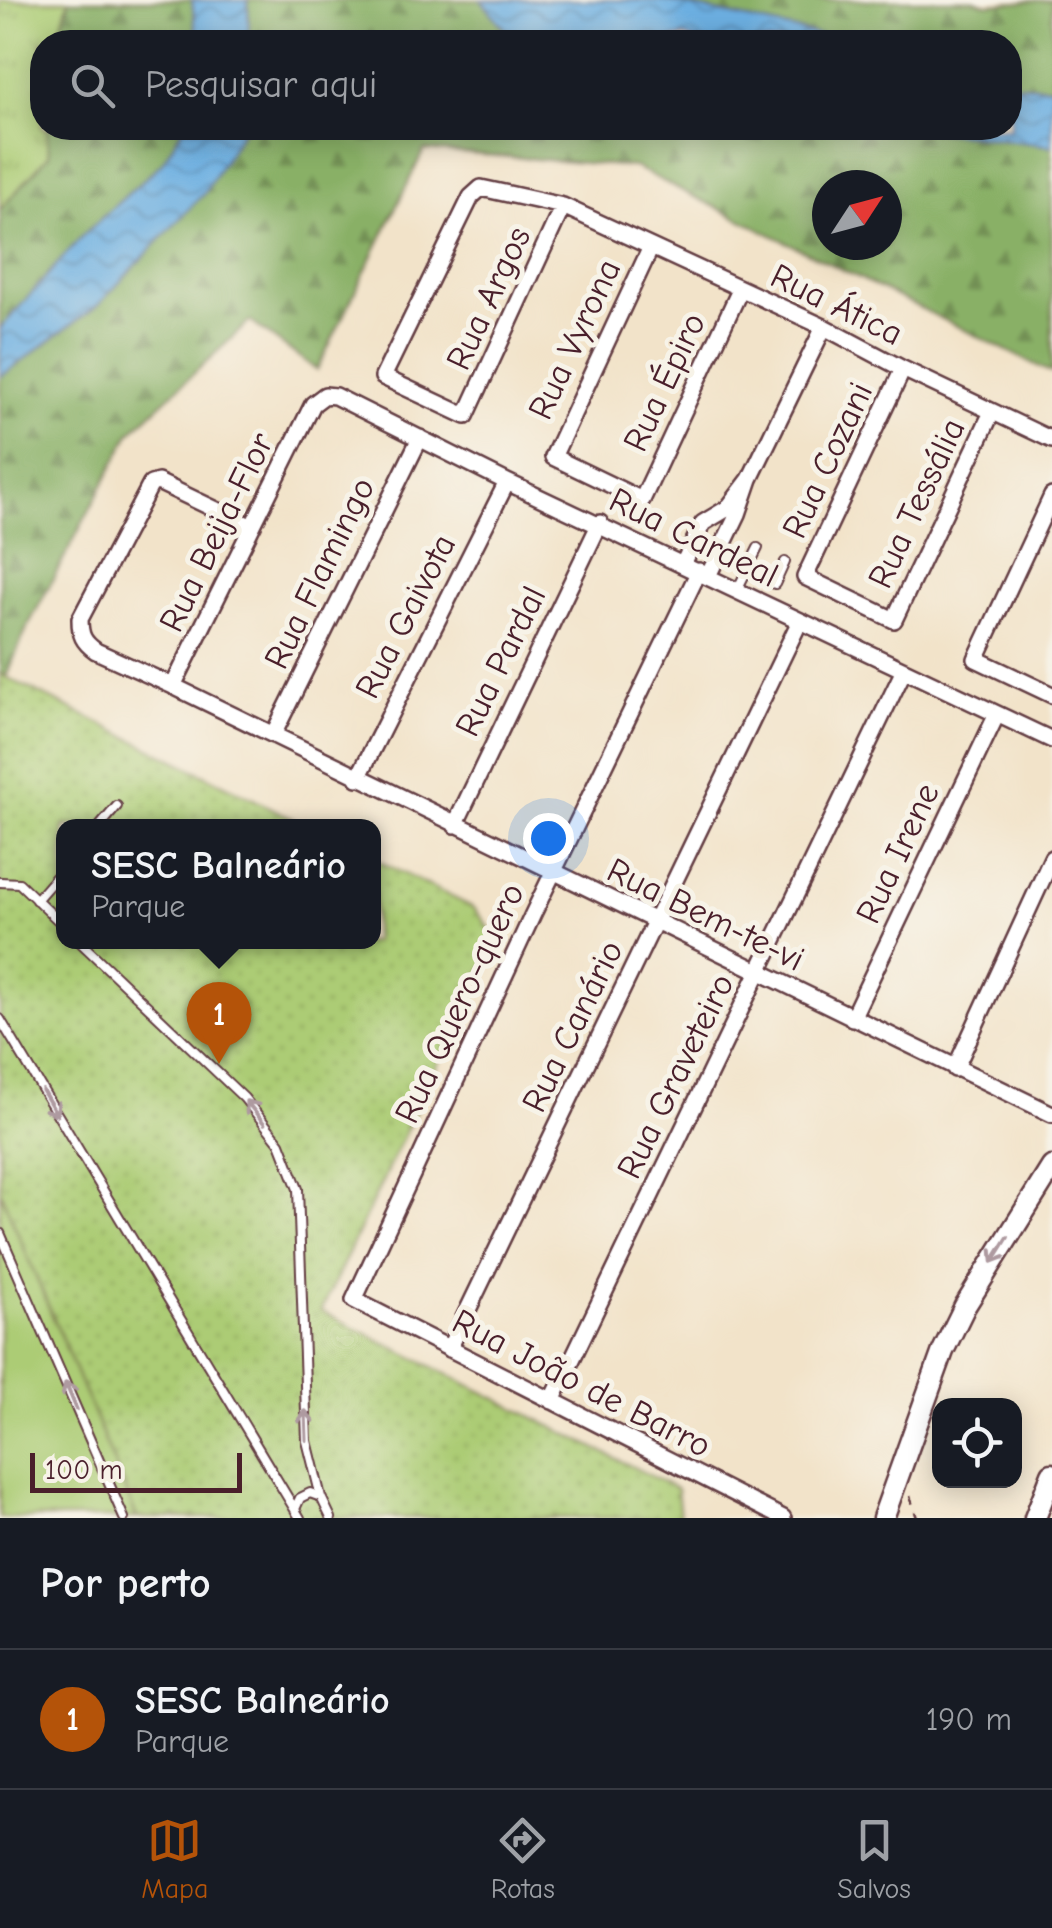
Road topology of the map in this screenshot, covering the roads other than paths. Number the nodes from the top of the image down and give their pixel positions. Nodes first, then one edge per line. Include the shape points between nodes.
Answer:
1 (564, 206) junction
2 (651, 247) junction
3 (740, 290) junction
4 (824, 327) junction
5 (903, 369) junction
6 (313, 404) joint
7 (992, 412) junction
8 (466, 416) joint
9 (420, 438) junction
10 (1052, 440) edge
11 (750, 479) junction
12 (506, 482) junction
13 (1052, 496) edge
14 (642, 500) joint
15 (600, 524) junction
16 (252, 527) junction
17 (758, 548) dead end
18 (785, 562) dead end
19 (746, 570) junction
20 (699, 572) junction
21 (737, 590) junction
22 (894, 620) joint
23 (800, 622) junction
24 (904, 670) junction
25 (173, 686) junction
26 (1052, 695) edge
27 (997, 714) junction
28 (273, 735) junction
29 (1052, 740) edge
30 (358, 778) junction
31 (117, 806) dead end
32 (106, 819) edge
33 (455, 825) junction
34 (1052, 858) edge
35 (552, 874) junction
36 (56, 877) edge
37 (0, 882) edge
38 (36, 900) junction
39 (56, 919) edge
40 (655, 923) junction
41 (87, 949) edge
42 (757, 973) junction
43 (852, 1018) junction
44 (0, 1019) edge
45 (955, 1069) junction
46 (1052, 1114) edge
47 (1052, 1167) edge
48 (0, 1234) edge
49 (354, 1300) joint
50 (449, 1349) junction
51 (552, 1401) junction
52 (1052, 1474) edge
53 (322, 1496) junction
54 (297, 1514) edge
55 (124, 1518) edge
56 (331, 1518) edge
57 (783, 1518) edge
58 (883, 1518) edge
59 (1035, 1518) edge

1 - 2 street, Rua Ática
1 - 8 street, Rua Argos
1 - 8 street, Rua Ática via 481,188 382,377
2 - 3 street, Rua Ática
2 - 14 street, Rua Vyrona via 552,457
3 - 4 street, Rua Ática
3 - 14 street, Rua Épiro
4 - 5 street, Rua Ática
4 - 11 street
5 - 7 street, Rua Ática
5 - 22 street, Rua Cozani via 804,577
6 - 9 street, Rua Cardeal via 325,394 335,396
6 - 16 street, Rua Beija-Flor
7 - 10 street, Rua Ática
7 - 22 street, Rua Tessália
9 - 12 street, Rua Cardeal
9 - 28 street, Rua Flamingo
11 - 20 street via 736,518
11 - 20 street via 728,508 702,525
12 - 15 street, Rua Cardeal
12 - 30 street, Rua Gaivota
13 - 26 street via 976,659
15 - 20 street, Rua Cardeal
15 - 33 street, Rua Pardal
16 - 25 street, Rua Beija-Flor
16 - 25 street via 151,484 80,619 80,633 96,652
17 - 19 lane
18 - 19 lane via 774,584
19 - 21 lane
20 - 21 street, Rua Cardeal
20 - 35 street, Rua Quero-quero
21 - 23 street, Rua Cardeal
23 - 24 street, Rua Cardeal
23 - 40 street, Rua Canário
24 - 27 street, Rua Cardeal
24 - 42 street, Rua Graveteiro
25 - 28 street, Rua Bem-te-vi
27 - 29 street, Rua Cardeal
27 - 43 street, Rua Irene
28 - 30 street, Rua Bem-te-vi
30 - 33 street, Rua Bem-te-vi
31 - 32 lane
33 - 35 street, Rua Bem-te-vi
34 - 45 street
35 - 40 street, Rua Bem-te-vi
35 - 49 street, Rua Quero-quero
36 - 38 lane
37 - 38 lane via 19,884
38 - 39 lane
40 - 42 street, Rua Bem-te-vi
40 - 50 street, Rua Canário
53 -> 41 lane via 307,1442 298,1188 280,1143 244,1098
42 - 43 street, Rua Bem-te-vi
42 - 51 street, Rua Graveteiro
43 - 45 street, Rua Bem-te-vi
44 -> 54 lane
45 - 46 street, Rua Bem-te-vi
47 -> 58 street via 943,1352
55 -> 48 lane
49 - 50 street, Rua João de Barro
50 - 51 street, Rua João de Barro
51 - 57 street, Rua João de Barro
52 - 59 street
53 - 54 lane via 300,1498
53 - 56 lane

